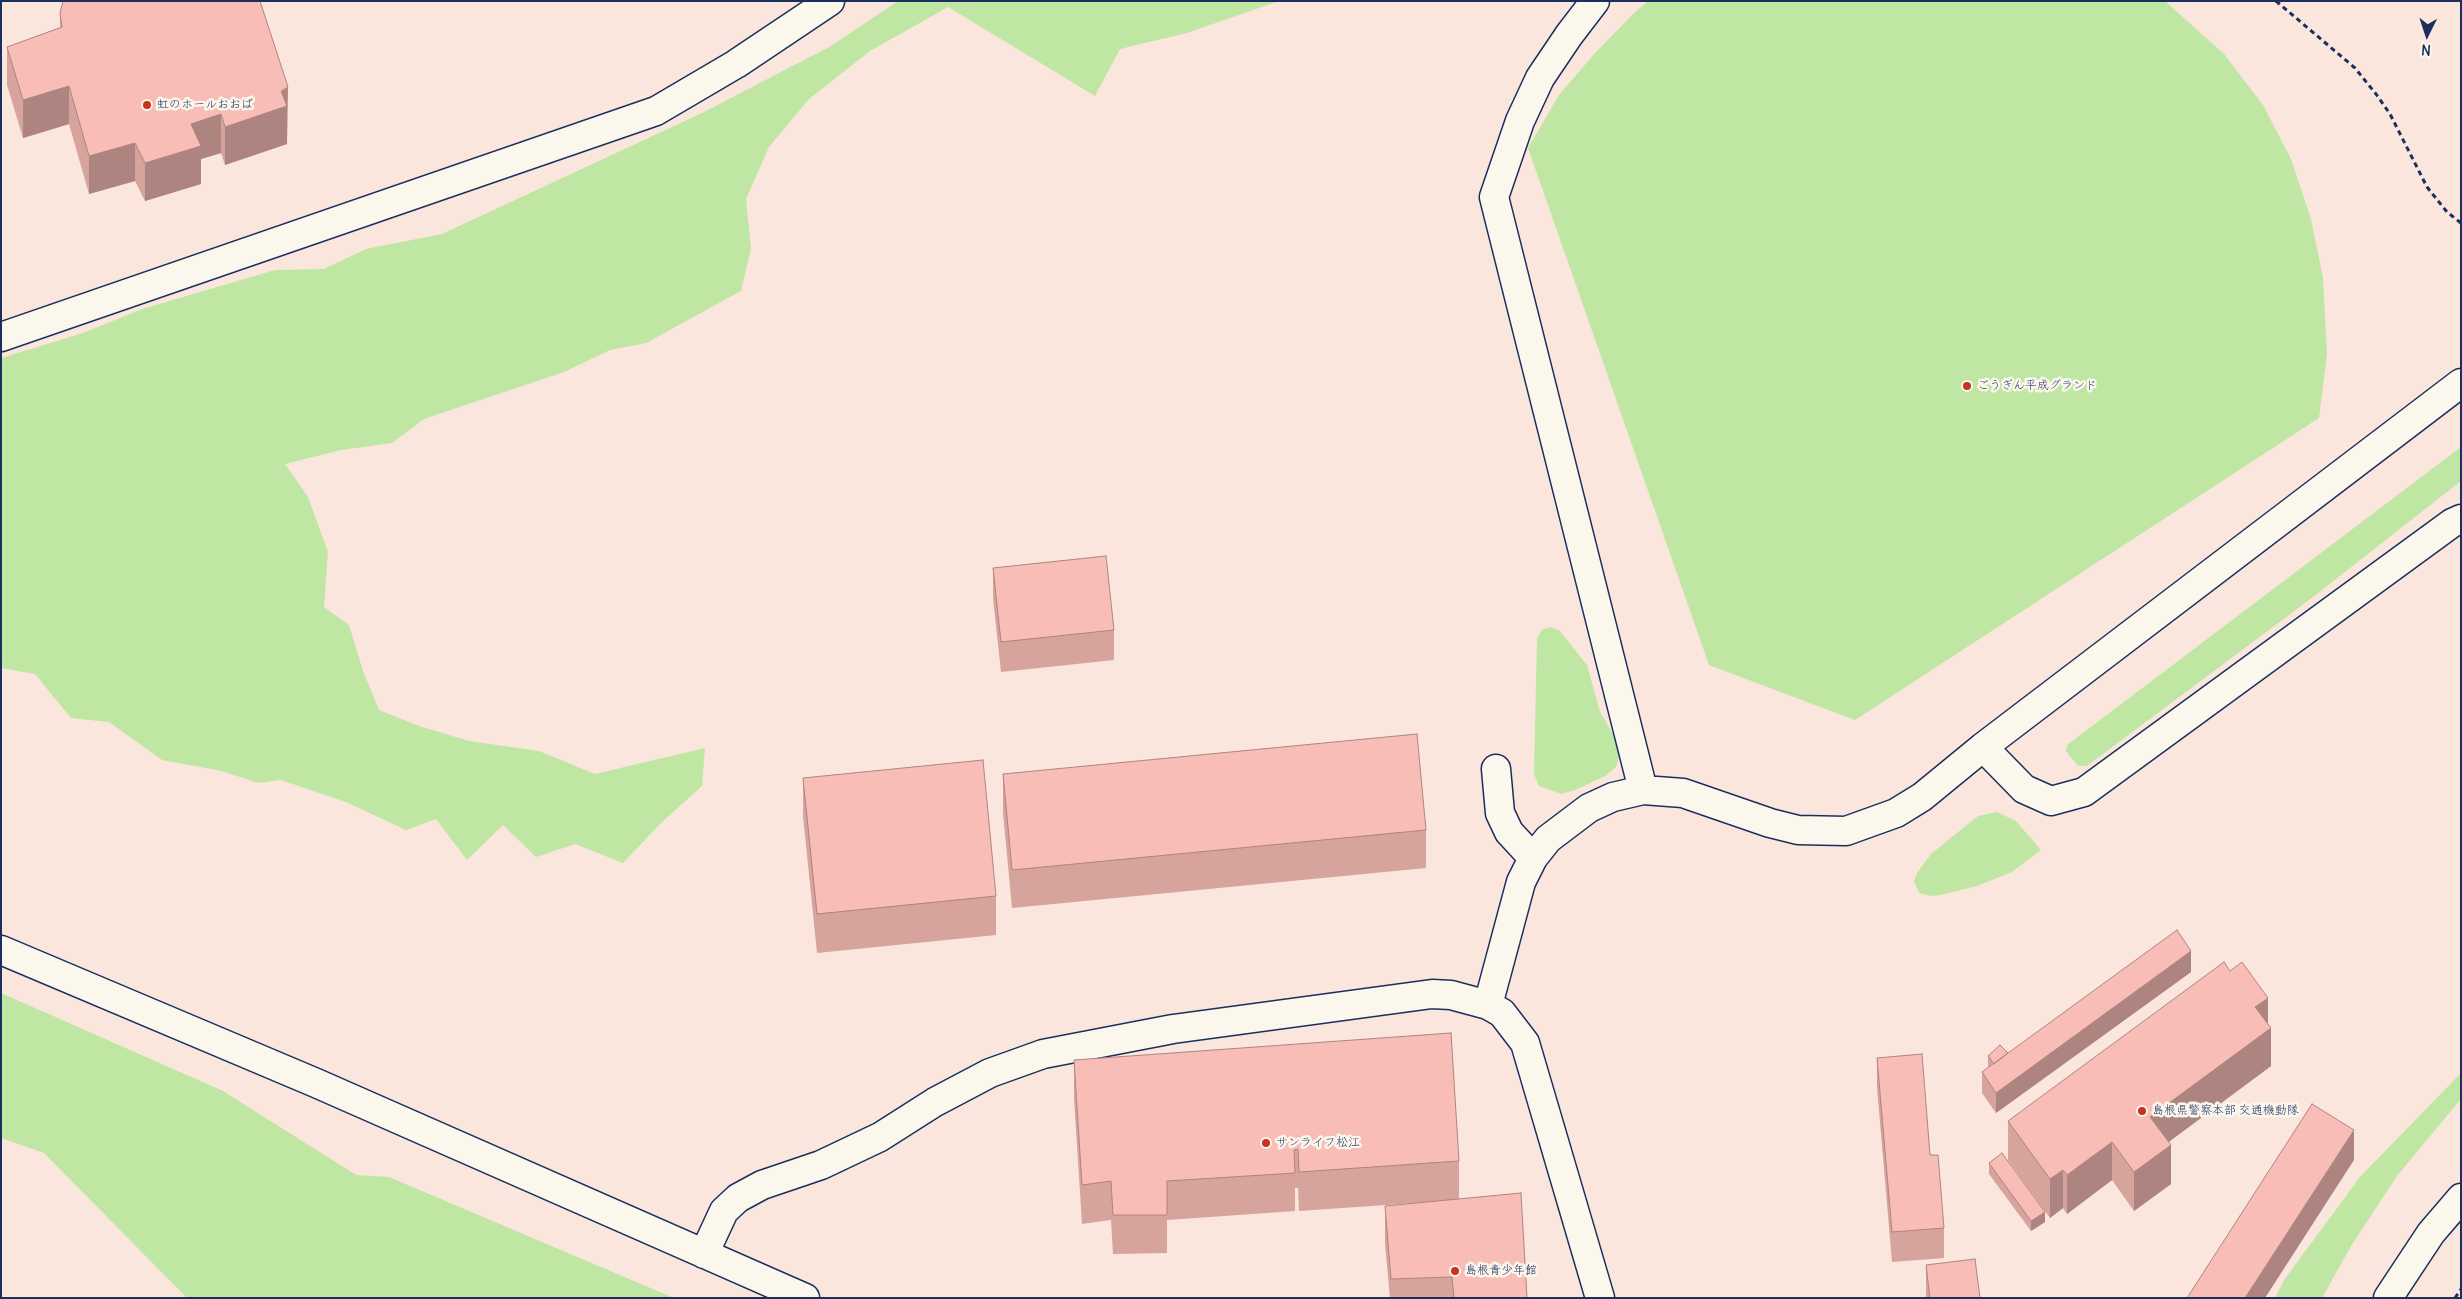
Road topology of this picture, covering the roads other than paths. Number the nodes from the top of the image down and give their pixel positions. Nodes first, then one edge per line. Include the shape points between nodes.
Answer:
1 (830, 1) edge
2 (1595, 1) edge
3 (1, 337) edge
4 (2461, 382) edge
5 (2461, 519) edge
6 (1983, 747) junction
7 (1496, 769) dead end
8 (1644, 790) junction
9 (1533, 858) junction
10 (1, 950) edge
11 (1488, 1005) junction
12 (2461, 1198) edge
13 (704, 1254) junction
14 (805, 1298) edge
15 (1600, 1298) edge
16 (2388, 1298) edge

1 - 3 street via 736,64 656,111
2 - 8 street via 1540,78 1520,121 1494,198
4 - 6 street
5 - 6 street via 2084,792 2051,801 2024,789
6 - 8 street via 1922,797 1896,813 1846,831 1798,830 1683,793
7 - 9 street via 1500,813 1509,832
8 - 9 street via 1613,797 1589,808 1548,840
9 - 11 street via 1521,882
10 - 13 street via 316,1083
11 - 13 street via 1451,995 1415,995 1173,1029 1043,1054 990,1073 935,1102 880,1137 821,1165 762,1185 738,1198 724,1211
11 - 15 street via 1502,1013 1525,1042
12 - 16 street via 2431,1233
13 - 14 street

